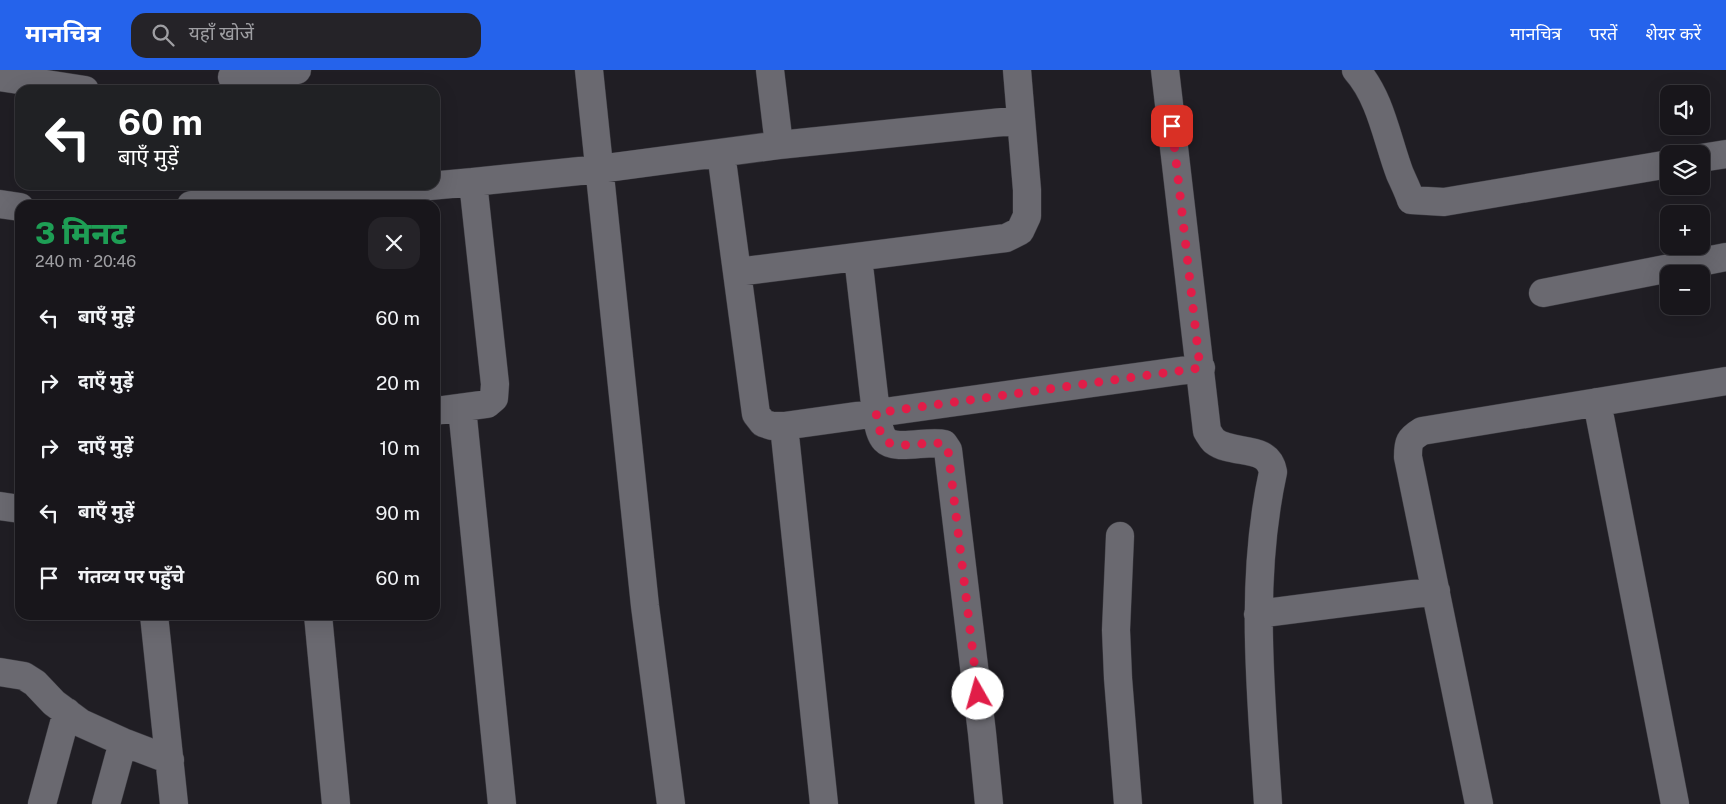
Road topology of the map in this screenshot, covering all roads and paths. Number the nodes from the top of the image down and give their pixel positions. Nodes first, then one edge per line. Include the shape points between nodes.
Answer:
1 (297, 70) edge
2 (590, 70) edge
3 (770, 70) edge
4 (1017, 70) edge
5 (1165, 70) edge
6 (1356, 70) edge
7 (0, 77) edge
8 (232, 79) edge
9 (52, 85) edge
10 (1021, 120) junction
11 (779, 145) junction
12 (721, 153) junction
13 (1726, 154) edge
14 (1710, 157) edge
15 (1660, 166) edge
16 (599, 169) junction
17 (473, 182) junction
18 (440, 187) edge
19 (417, 190) edge
20 (230, 198) edge
21 (354, 199) edge
22 (0, 204) edge
23 (15, 206) edge
24 (858, 257) junction
25 (1726, 258) edge
26 (737, 272) junction
27 (1542, 293) dead end
28 (1200, 368) junction
29 (1726, 381) edge
30 (1597, 402) junction
31 (462, 408) junction
32 (440, 410) edge
33 (876, 413) junction
34 (784, 426) junction
35 (0, 506) edge
36 (15, 509) edge
37 (1120, 536) dead end
38 (1436, 591) junction
39 (1258, 614) junction
40 (155, 620) edge
41 (318, 620) edge
42 (0, 672) edge
43 (67, 712) junction
44 (123, 742) junction
45 (170, 760) junction
46 (42, 804) edge
47 (106, 804) edge
48 (174, 804) edge
49 (336, 804) edge
50 (502, 804) edge
51 (671, 804) edge
52 (824, 804) edge
53 (989, 804) edge
54 (1128, 804) edge
55 (1268, 804) edge
56 (1479, 804) edge
57 (1675, 804) edge

1 - 8 street
2 - 16 street
3 - 11 street
4 - 10 street
5 - 28 street
6 - 15 street via 1366,81 1412,200 1444,202
7 - 9 street
10 - 11 street
10 - 24 street via 1027,216 1020,231 1006,238
11 - 12 street
12 - 16 street
12 - 26 street
13 - 14 street
16 - 17 street
16 - 51 street via 644,596
17 - 18 street
17 - 31 street via 495,384 494,398 486,404
19 - 21 street
20 - 21 street
22 - 23 street
24 - 26 street
24 - 33 street
25 - 27 street
26 - 34 street via 756,414 763,423
28 - 33 street
28 - 39 street via 1204,417 1213,440 1224,446 1258,453 1271,462 1273,472 1259,568
29 - 30 street
30 - 38 street via 1422,431 1414,436 1408,444 1408,457
30 - 57 street
31 - 32 street
31 - 50 street
33 - 34 street
33 - 53 street via 885,441 894,445 936,442 944,444 948,450
34 - 52 street
35 - 36 street
37 - 54 street via 1116,630
38 - 39 street
38 - 56 street
39 - 55 street
40 - 45 street
41 - 49 street
42 - 43 street via 24,676 36,683
43 - 44 street via 81,723
43 - 46 street
44 - 45 street
44 - 47 street
45 - 48 street

